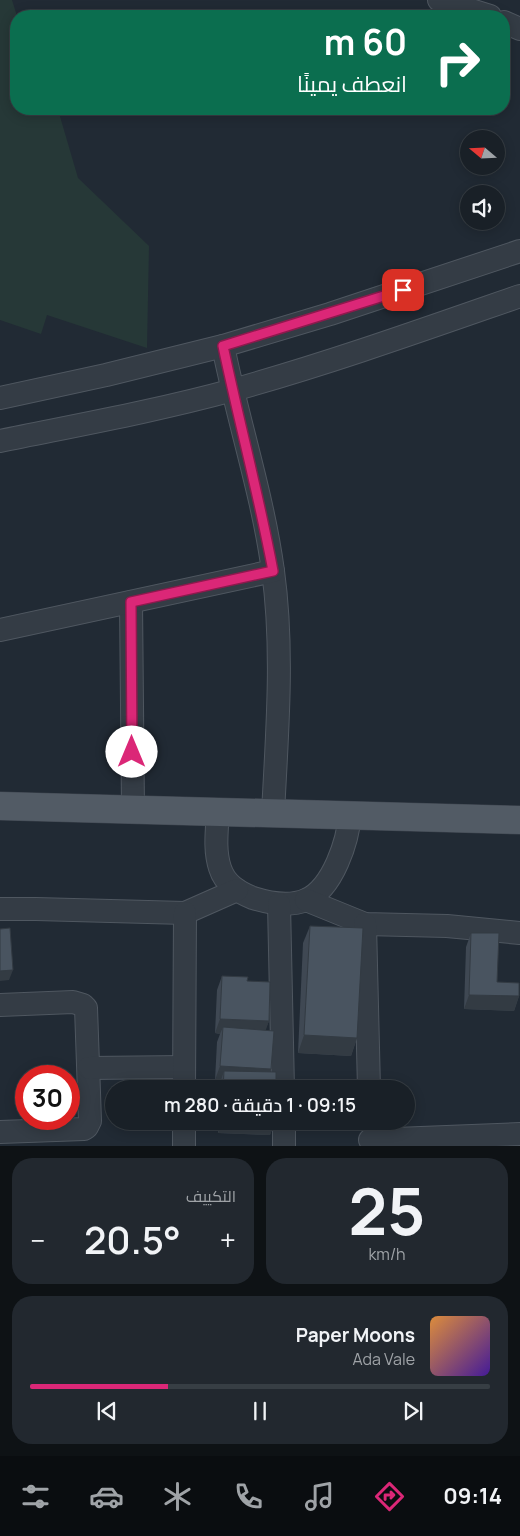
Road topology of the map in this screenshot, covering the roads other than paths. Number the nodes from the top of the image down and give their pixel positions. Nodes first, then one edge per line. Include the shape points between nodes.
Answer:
1 (439, 0) edge
2 (471, 10) edge
3 (520, 251) edge
4 (520, 296) edge
5 (223, 346) junction
6 (232, 390) junction
7 (0, 398) edge
8 (0, 441) edge
9 (273, 571) junction
10 (131, 602) junction
11 (0, 630) edge
12 (0, 806) edge
13 (133, 809) junction
14 (218, 811) junction
15 (273, 813) junction
16 (350, 814) junction
17 (520, 820) edge
18 (237, 890) junction
19 (306, 900) junction
20 (279, 904) junction
21 (0, 909) edge
22 (185, 913) junction
23 (365, 924) junction
24 (520, 933) edge
25 (0, 1005) edge
26 (184, 1066) junction
27 (89, 1068) junction
28 (184, 1080) edge
29 (283, 1080) edge
30 (368, 1080) edge
31 (184, 1130) edge
32 (284, 1130) edge
33 (0, 1132) edge
34 (520, 1134) edge
35 (370, 1136) edge
36 (184, 1146) edge
37 (284, 1146) edge

1 - 2 street
3 - 5 street
4 - 6 street via 363,350
5 - 6 street
5 - 7 street
6 - 8 street
6 - 9 street via 261,506
9 - 10 street
9 - 15 street via 279,673
10 - 11 street
10 - 13 street
12 - 13 main road
13 - 14 main road
14 - 15 main road
14 - 18 street via 218,859 224,877
15 - 16 main road
16 - 17 main road
16 - 19 street via 349,832 339,859 323,885
18 - 20 street
18 - 22 street
19 - 20 street
19 - 23 street
20 - 29 street
21 - 22 street
22 - 26 street
23 - 24 street via 447,926
23 - 30 street
25 - 27 street via 73,1002 82,1005 87,1010
26 - 27 street
26 - 28 street
27 - 33 street via 90,1121 87,1127
31 - 36 street
32 - 37 street
34 - 35 street

